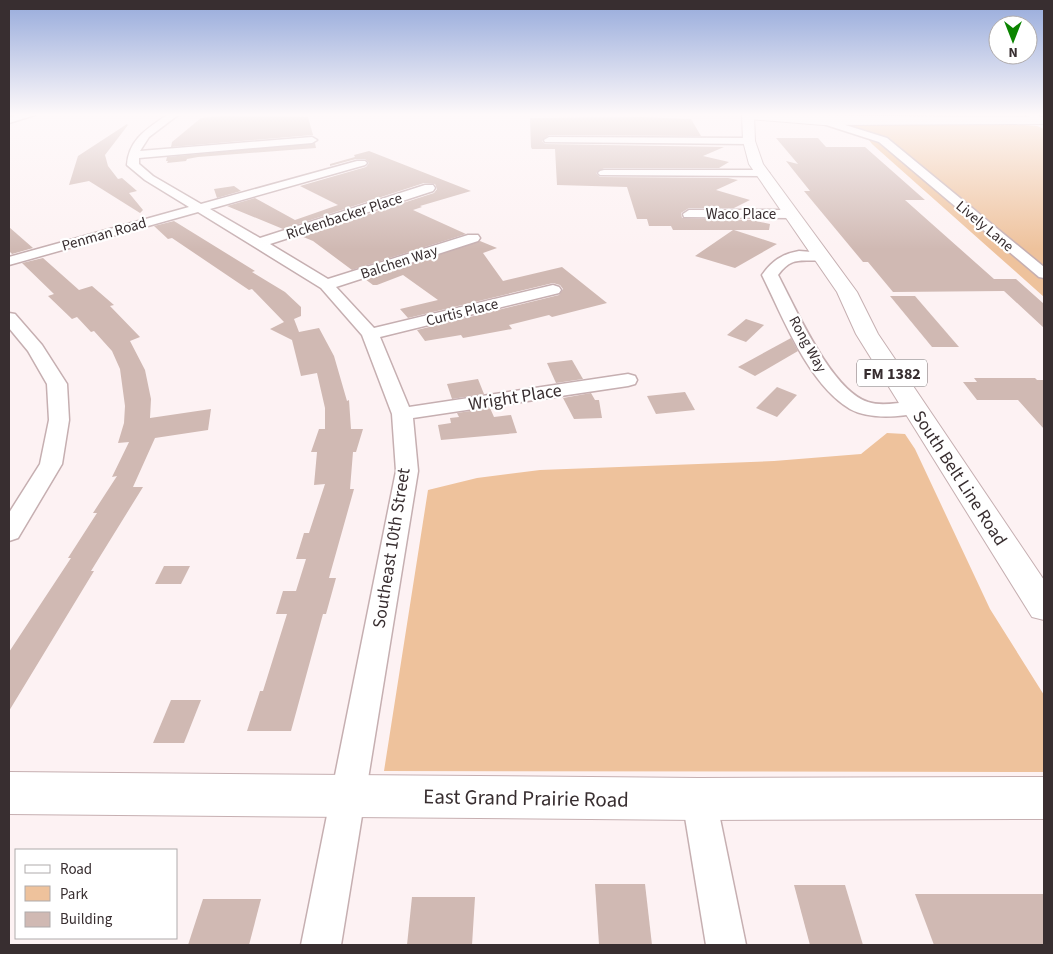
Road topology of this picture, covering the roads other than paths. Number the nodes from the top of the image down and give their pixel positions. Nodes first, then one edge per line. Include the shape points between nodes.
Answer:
1 (132, 160) edge
2 (755, 160) edge
3 (906, 160) edge
4 (361, 162) dead end
5 (604, 173) dead end
6 (763, 173) junction
7 (429, 188) dead end
8 (199, 208) junction
9 (689, 214) dead end
10 (792, 214) junction
11 (472, 238) dead end
12 (259, 243) junction
13 (821, 256) junction
14 (9, 261) edge
15 (1044, 274) edge
16 (326, 285) junction
17 (552, 290) dead end
18 (9, 318) edge
19 (370, 334) junction
20 (628, 380) dead end
21 (915, 408) junction
22 (402, 414) junction
23 (9, 532) edge
24 (1044, 607) edge
25 (9, 794) edge
26 (348, 796) junction
27 (1044, 798) edge
28 (699, 799) junction
29 (321, 945) edge
30 (726, 945) edge

1 - 8 street, Southeast 10th Street via 133,165 144,174
2 - 6 main road, South Belt Line Road / FM 1382
3 - 15 street, Lively Lane
4 - 8 street, Penman Road
5 - 6 street
6 - 10 main road, South Belt Line Road / FM 1382
7 - 12 street, Rickenbacker Place
8 - 12 street, Southeast 10th Street
8 - 14 street, Penman Road
9 - 10 street, Waco Place
10 - 13 main road, South Belt Line Road / FM 1382
11 - 16 street, Balchen Way
12 - 16 street, Southeast 10th Street
13 - 21 main road, South Belt Line Road / FM 1382 via 847,292 867,334
13 - 21 street, Rong Way via 793,255 783,260 770,274 822,370 839,391 858,405 876,410
16 - 19 street, Southeast 10th Street
17 - 19 street, Curtis Place
18 - 23 street via 36,349 57,384 59,420 50,464
19 - 22 street, Southeast 10th Street
20 - 22 street, Wright Place
21 - 24 main road, South Belt Line Road / FM 1382
22 - 26 street, Southeast 10th Street via 407,471
25 - 26 main road, East Grand Prairie Road
26 - 28 main road, East Grand Prairie Road
26 - 29 street, Southeast 10th Street
27 - 28 main road, East Grand Prairie Road
28 - 30 street

